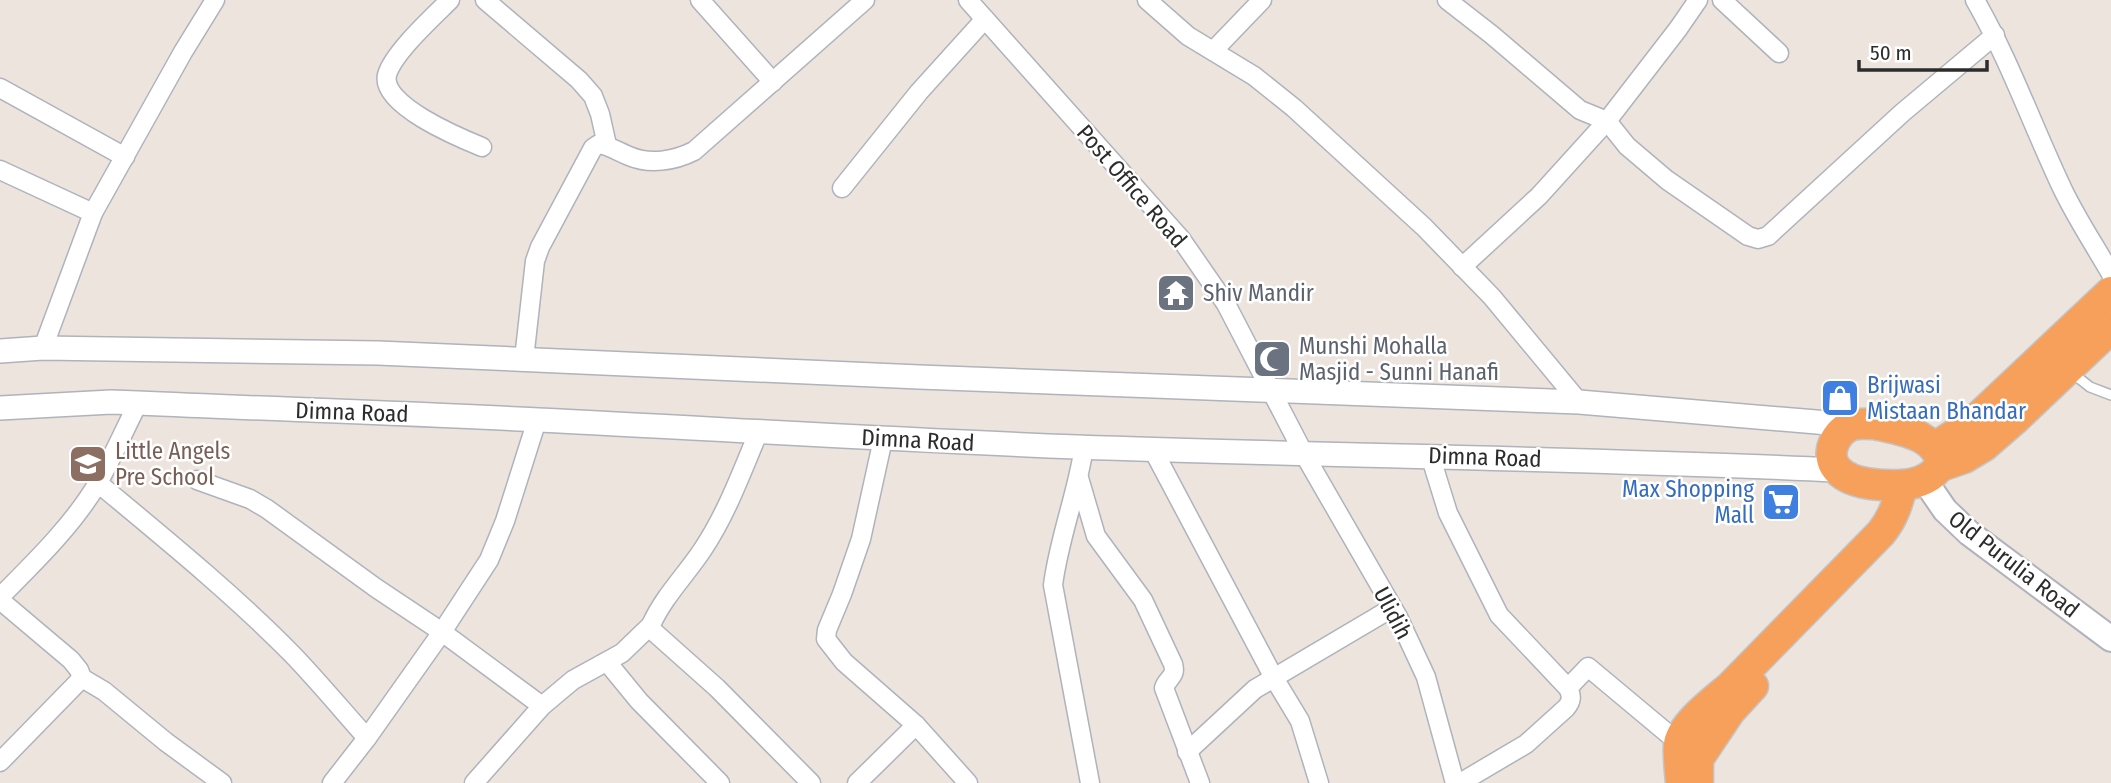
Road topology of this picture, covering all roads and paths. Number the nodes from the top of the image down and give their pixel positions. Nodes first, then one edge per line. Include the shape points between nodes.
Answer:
1 (215, 0) edge
2 (450, 0) edge
3 (485, 0) edge
4 (700, 0) edge
5 (865, 0) edge
6 (968, 0) edge
7 (1147, 0) edge
8 (1262, 0) edge
9 (1447, 0) edge
10 (1698, 0) edge
11 (1722, 0) edge
12 (1975, 0) edge
13 (985, 19) junction
14 (1995, 35) junction
15 (1213, 51) junction
16 (1779, 53) dead end
17 (773, 82) junction
18 (0, 88) edge
19 (1607, 121) junction
20 (607, 145) junction
21 (482, 147) dead end
22 (125, 157) junction
23 (0, 170) edge
24 (842, 188) dead end
25 (93, 213) junction
26 (1462, 267) junction
27 (2111, 274) edge
28 (2111, 292) edge
29 (2111, 328) edge
30 (43, 348) junction
31 (0, 351) edge
32 (524, 359) junction
33 (2068, 369) junction
34 (1271, 390) junction
35 (2111, 395) edge
36 (1579, 402) junction
37 (138, 403) junction
38 (0, 408) edge
39 (537, 420) junction
40 (1852, 425) junction
41 (759, 431) junction
42 (883, 439) junction
43 (1084, 447) junction
44 (1152, 448) junction
45 (1304, 454) junction
46 (1430, 455) junction
47 (1838, 470) junction
48 (1923, 473) junction
49 (1079, 478) junction
50 (197, 480) dead end
51 (98, 483) junction
52 (0, 598) edge
53 (1392, 608) junction
54 (651, 625) junction
55 (442, 632) junction
56 (2111, 639) edge
57 (607, 662) junction
58 (82, 678) junction
59 (1273, 678) junction
60 (1568, 688) junction
61 (542, 706) junction
62 (916, 725) junction
63 (367, 738) junction
64 (1187, 751) junction
65 (1692, 761) edge
66 (0, 762) edge
67 (222, 783) edge
68 (332, 783) edge
69 (474, 783) edge
70 (720, 783) edge
71 (811, 783) edge
72 (857, 783) edge
73 (968, 783) edge
74 (1090, 783) edge
75 (1200, 783) edge
76 (1319, 783) edge
77 (1458, 783) edge
78 (1681, 783) edge

1 - 22 street
2 - 21 street via 393,62 386,84 408,109
3 - 20 street via 593,96
4 - 17 street
5 - 17 street
6 - 13 street, Post Office Road
7 - 15 street
8 - 15 street
9 - 19 street via 1580,110
10 - 19 street
11 - 16 street
12 - 14 street
13 - 24 street
13 - 34 street, Post Office Road via 1181,239 1226,304
14 - 19 street via 1768,236 1758,239 1737,230 1667,180 1627,146
14 - 27 street via 2064,191
15 - 26 street via 1294,108
17 - 20 street via 694,152 679,159 641,160
18 - 22 street
19 - 26 street via 1539,196
20 - 32 street via 598,144 587,155 540,247
22 - 25 street
23 - 25 street
25 - 30 street
26 - 36 street via 1492,296
28 - 48 highway
29 - 33 highway
30 - 31 street
30 - 32 street
32 - 34 street
33 - 35 lane via 2090,387
33 - 48 highway via 1984,446
34 - 36 street
34 - 45 street, Post Office Road
36 - 40 street
37 - 38 street, Dimna Road
37 - 39 street, Dimna Road
37 - 51 street
39 - 41 street, Dimna Road
39 - 55 street via 495,546
40 - 47 highway via 1832,447 1831,459
40 - 48 highway via 1874,424 1920,438
41 - 42 street, Dimna Road
41 - 54 street via 714,530
42 - 43 street, Dimna Road
42 - 62 street via 861,539 826,639 852,670
43 - 44 street, Dimna Road
43 - 49 street
44 - 45 street, Dimna Road
44 - 59 street
45 - 46 street, Dimna Road
45 - 53 street, Ulidih
46 - 47 street, Dimna Road
46 - 60 street via 1448,513 1499,615
47 - 48 highway via 1877,484
48 - 56 main road, Old Purulia Road via 1945,510 1969,533
48 - 65 highway via 1881,533 1686,730
49 - 64 street via 1096,536 1143,600 1173,664 1175,671 1164,688
49 - 74 street via 1053,585
50 - 55 street via 267,509
51 - 52 street
51 - 63 street via 256,620
52 - 58 street via 71,660
53 - 59 street
53 - 77 street, Ulidih via 1426,677
54 - 57 street
54 - 71 street
55 - 61 street
55 - 63 street
57 - 61 street via 573,680
57 - 70 street
58 - 66 street
58 - 67 street
59 - 64 street
59 - 76 street via 1300,721
60 - 65 street via 1588,667
60 - 77 street via 1571,702 1526,744
61 - 69 street
62 - 72 street
62 - 73 street
63 - 68 street
64 - 75 street
65 - 78 highway

